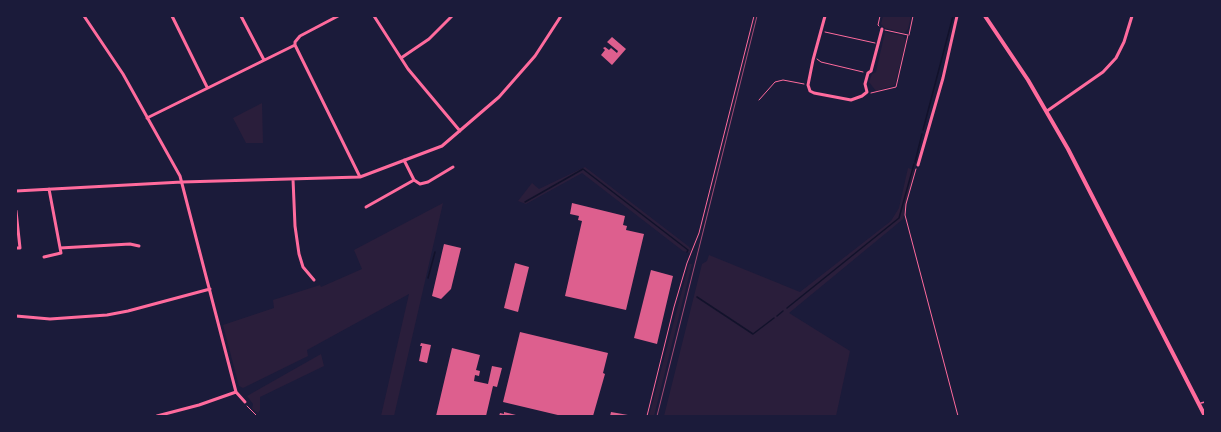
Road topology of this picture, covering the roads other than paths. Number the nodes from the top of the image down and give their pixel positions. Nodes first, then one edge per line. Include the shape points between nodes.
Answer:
1 (84, 16) edge
2 (172, 16) edge
3 (241, 16) edge
4 (338, 16) edge
5 (374, 16) edge
6 (452, 16) edge
7 (561, 16) edge
8 (825, 16) edge
9 (957, 16) edge
10 (985, 16) edge
11 (1132, 16) edge
12 (882, 29) road end
13 (295, 45) junction
14 (401, 58) junction
15 (264, 60) junction
16 (207, 87) junction
17 (1047, 111) junction
18 (147, 118) junction
19 (460, 131) junction
20 (404, 160) junction
21 (918, 165) road end
22 (452, 167) dead end
23 (360, 177) junction
24 (293, 179) junction
25 (414, 180) junction
26 (182, 182) junction
27 (49, 189) junction
28 (16, 190) edge
29 (366, 208) dead end
30 (16, 211) edge
31 (139, 246) dead end
32 (16, 248) edge
33 (60, 248) junction
34 (44, 257) dead end
35 (314, 280) dead end
36 (210, 289) junction
37 (16, 316) edge
38 (236, 392) junction
39 (245, 402) road end
40 (1205, 402) edge
41 (1199, 404) junction
42 (157, 416) edge
43 (1205, 416) edge

1 - 18 street via 107,48
2 - 16 street
3 - 15 street
4 - 13 street via 300,36 294,42
5 - 14 street
6 - 14 street via 429,39
7 - 19 street via 535,56 500,97
8 - 12 street via 808,85 814,93 851,100 867,92 865,84
9 - 21 street
10 - 17 main road
11 - 17 street via 1119,52 1103,72
13 - 15 street
13 - 23 street
14 - 19 street
15 - 16 street
16 - 18 street
17 - 41 main road
18 - 26 street
19 - 20 street via 442,146
20 - 23 street
20 - 25 street
22 - 25 street via 428,182 420,184
23 - 24 street
24 - 26 street
24 - 35 street via 299,254 303,267
25 - 29 street
26 - 27 street
26 - 36 street
27 - 28 street
27 - 33 street
30 - 32 street via 20,248
31 - 33 street via 130,244
33 - 34 street via 61,253
36 - 37 street via 128,311 50,319
36 - 38 street
38 - 39 street
38 - 42 street
40 - 41 lane
41 - 43 main road

